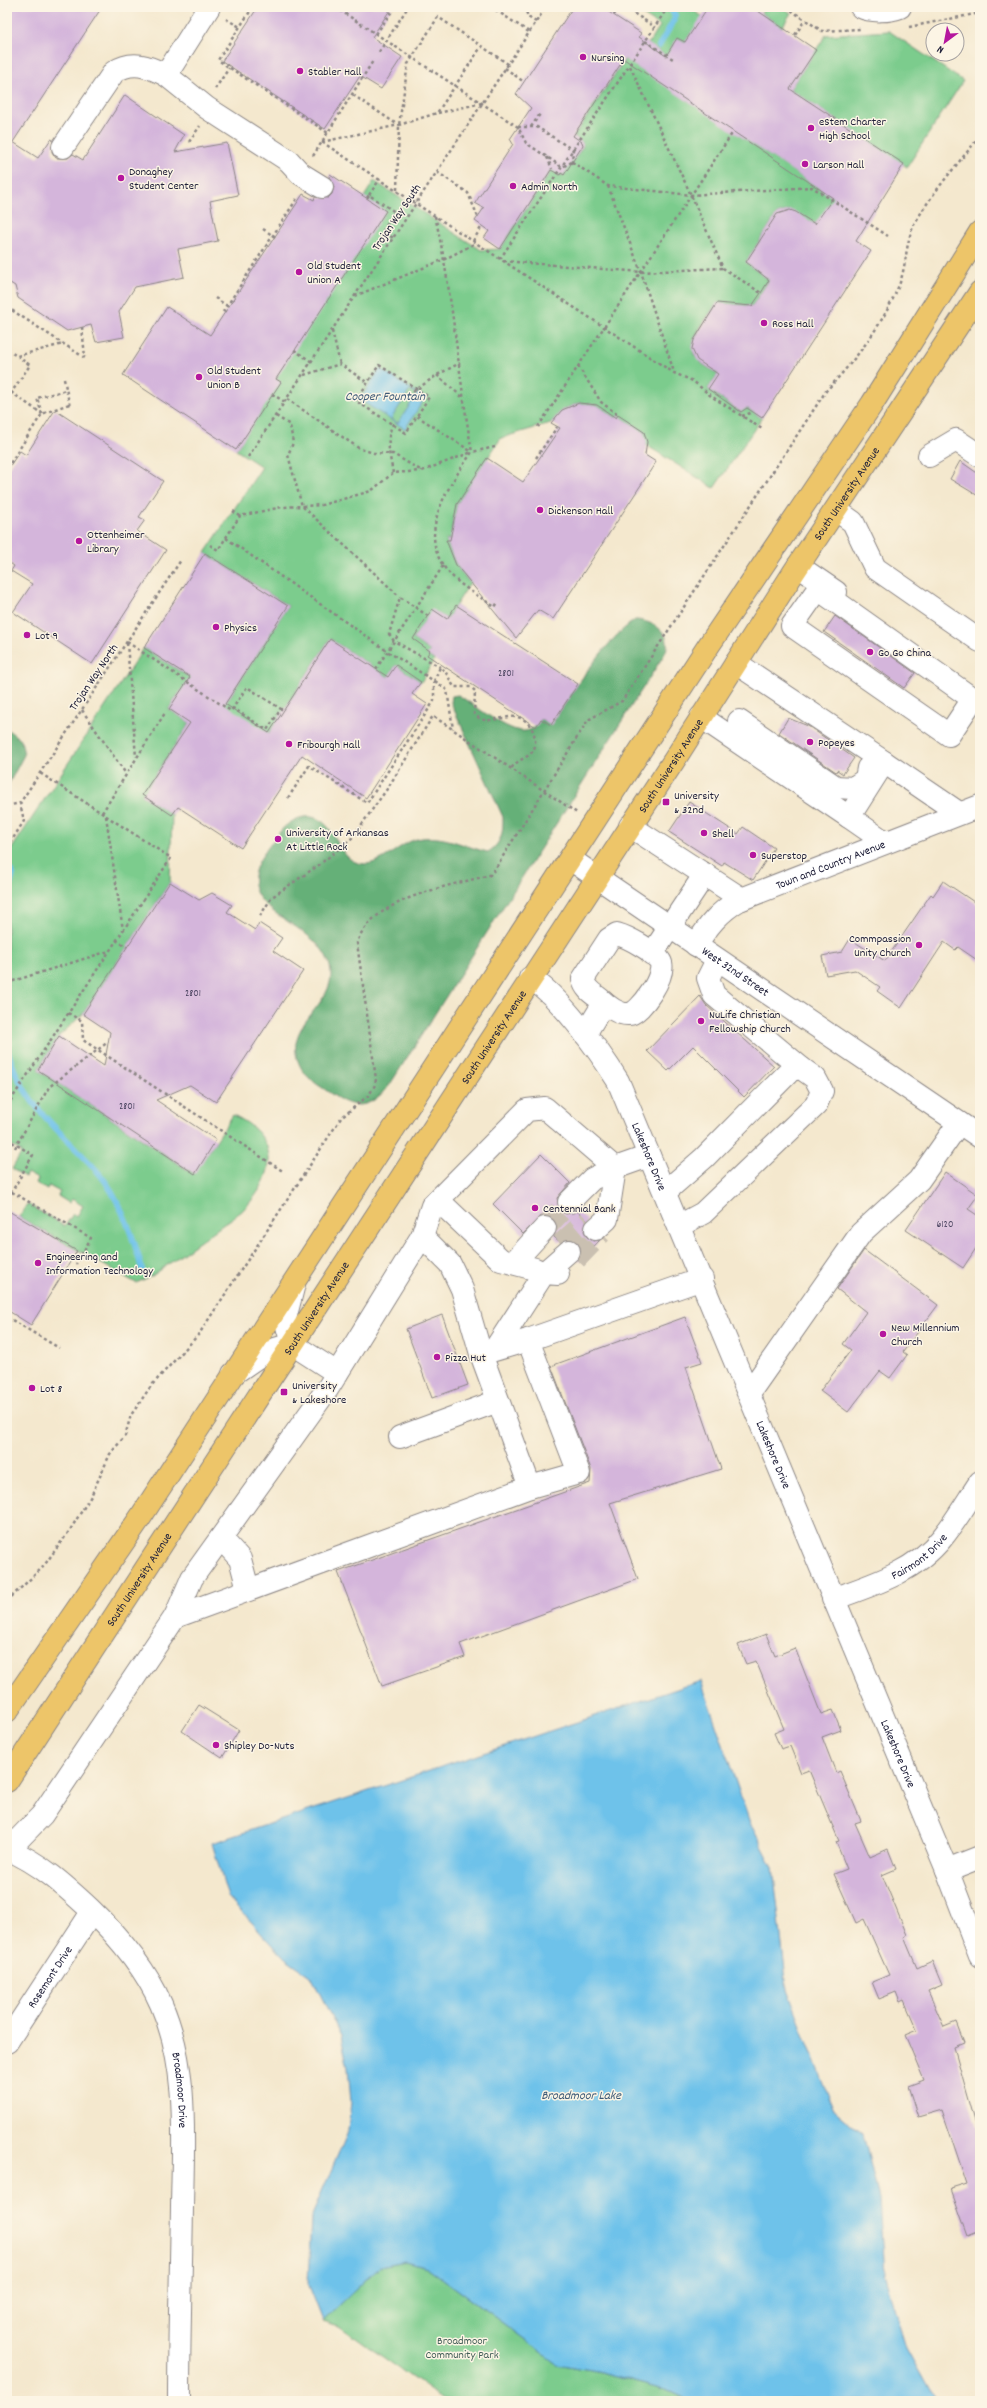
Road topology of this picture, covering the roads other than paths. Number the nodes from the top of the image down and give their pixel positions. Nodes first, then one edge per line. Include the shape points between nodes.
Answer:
1 (861, 7) edge
2 (900, 7) edge
3 (216, 12) edge
4 (166, 75) junction
5 (63, 147) dead end
6 (322, 187) dead end
7 (980, 232) edge
8 (980, 292) edge
9 (929, 456) dead end
10 (980, 456) edge
11 (836, 510) junction
12 (798, 566) junction
13 (818, 589) joint
14 (980, 640) edge
15 (736, 663) junction
16 (769, 686) junction
17 (978, 690) dead end
18 (702, 717) junction
19 (739, 721) dead end
20 (740, 743) junction
21 (774, 745) junction
22 (884, 762) junction
23 (980, 806) edge
24 (959, 813) junction
25 (850, 817) junction
26 (630, 826) junction
27 (885, 842) junction
28 (570, 859) junction
29 (705, 874) junction
30 (596, 877) junction
31 (742, 899) junction
32 (670, 928) junction
33 (696, 945) junction
34 (652, 954) junction
35 (717, 960) junction
36 (530, 978) junction
37 (604, 1003) junction
38 (585, 1034) junction
39 (801, 1068) junction
40 (959, 1123) junction
41 (980, 1137) edge
42 (649, 1156) junction
43 (615, 1168) junction
44 (665, 1192) junction
45 (438, 1200) junction
46 (679, 1226) junction
47 (422, 1236) junction
48 (530, 1268) junction
49 (296, 1278) junction
50 (702, 1279) junction
51 (528, 1340) junction
52 (292, 1344) junction
53 (488, 1352) junction
54 (337, 1373) junction
55 (234, 1374) junction
56 (749, 1393) junction
57 (498, 1401) junction
58 (400, 1437) dead end
59 (980, 1482) edge
60 (530, 1487) junction
61 (221, 1538) junction
62 (248, 1589) junction
63 (833, 1599) junction
64 (175, 1617) junction
65 (7, 1711) edge
66 (7, 1781) edge
67 (8, 1849) edge
68 (980, 1857) edge
69 (947, 1870) junction
70 (92, 1912) junction
71 (980, 1956) edge
72 (7, 2042) edge
73 (179, 2401) edge

1 - 2 street via 882,10
3 - 4 street
4 - 5 street via 149,67 133,65 118,70
4 - 6 street via 207,108 289,161 301,174
7 - 28 main road via 872,404 709,645
8 - 11 main road, South University Avenue
9 - 10 street via 956,440
11 - 12 main road, South University Avenue
11 - 14 street via 853,522 875,568
12 - 15 main road, South University Avenue
12 - 17 street
13 - 13 street via 792,626 949,735 973,699
15 - 16 street
15 - 18 main road, South University Avenue
16 - 21 street via 792,709 869,763 866,779 853,788 836,787
16 - 22 street
18 - 20 street
18 - 26 main road, South University Avenue
19 - 21 street
20 - 21 street
20 - 25 street
22 - 24 street
22 - 25 street
23 - 24 street, Town and Country Avenue
24 - 27 street, Town and Country Avenue
25 - 27 street
26 - 29 street
26 - 30 main road, South University Avenue
27 - 31 street, Town and Country Avenue
28 - 30 street, West 32nd Street
28 - 49 main road
29 - 31 street
29 - 32 street
30 - 32 street, West 32nd Street
30 - 36 main road, South University Avenue
31 - 33 street, Town and Country Avenue via 722,910
32 - 33 street, West 32nd Street
32 - 34 street
33 - 35 street, West 32nd Street
34 - 37 street via 660,961 663,969 637,1011 630,1014 622,1013
34 - 37 street via 628,937 617,934 609,939 583,979 585,987
35 - 39 street via 708,978 714,994
35 - 40 street, West 32nd Street
36 - 38 street, Lakeshore Drive via 551,996
36 - 52 main road, South University Avenue
37 - 38 street
38 - 42 street, Lakeshore Drive via 618,1081
39 - 44 street via 791,1070 780,1079 704,1158
39 - 46 street via 815,1078 822,1091 816,1105 703,1213
40 - 41 street, West 32nd Street
40 - 56 street via 919,1180 861,1233
42 - 43 street
42 - 44 street, Lakeshore Drive
43 - 43 street via 592,1179 592,1216
43 - 45 street via 545,1108 527,1110
44 - 46 street, Lakeshore Drive
45 - 47 street via 432,1206
45 - 48 street via 501,1260
46 - 50 street, Lakeshore Drive
47 - 53 street via 450,1264
47 - 54 street
48 - 48 street via 561,1244
48 - 53 street
49 - 52 street via 286,1319
49 - 55 main road
50 - 51 street
50 - 56 street, Lakeshore Drive
51 - 53 street
51 - 60 street via 579,1473
52 - 54 street
52 - 55 street via 265,1352
52 - 66 main road, South University Avenue
53 - 57 street
54 - 61 street
55 - 65 main road via 96,1584
56 - 63 street, Lakeshore Drive
57 - 58 street
57 - 60 street
59 - 63 street, Fairmont Drive via 942,1538 910,1566 884,1580
60 - 62 street
61 - 62 street via 240,1559
61 - 64 street via 192,1578
62 - 64 street
63 - 69 street, Lakeshore Drive
64 - 67 street via 42,1815
67 - 70 street, Broadmoor Drive via 40,1865
68 - 69 street
69 - 71 street, Lakeshore Drive
70 - 72 street, Rosemont Drive
70 - 73 street, Broadmoor Drive via 118,1938 154,1990 176,2050 183,2117

